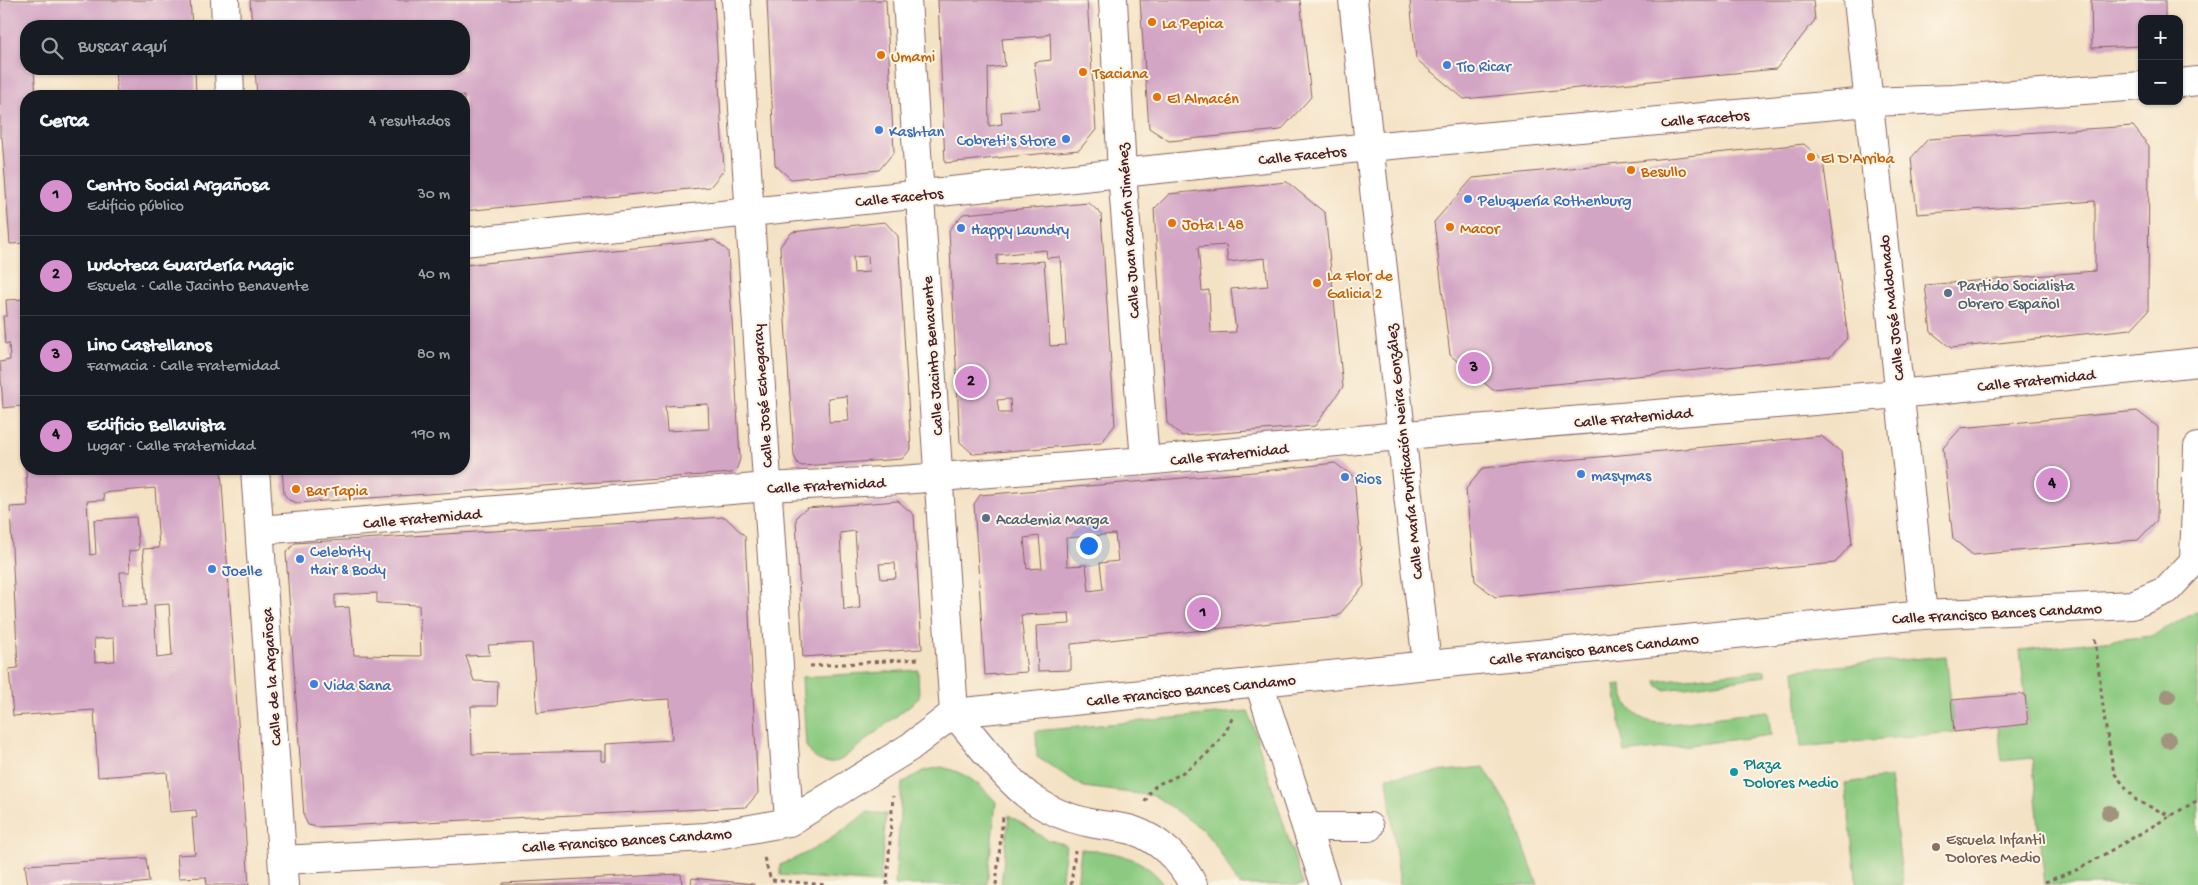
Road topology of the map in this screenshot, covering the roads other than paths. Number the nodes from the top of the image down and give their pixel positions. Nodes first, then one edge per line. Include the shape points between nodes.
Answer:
1 (225, 0) edge
2 (736, 0) edge
3 (908, 0) edge
4 (1113, 0) edge
5 (1353, 0) edge
6 (1858, 0) edge
7 (226, 20) edge
8 (229, 75) edge
9 (2198, 81) edge
10 (2183, 83) edge
11 (2138, 86) edge
12 (230, 90) edge
13 (1869, 102) junction
14 (1369, 147) junction
15 (1122, 173) junction
16 (920, 194) junction
17 (748, 212) junction
18 (470, 241) edge
19 (2198, 362) edge
20 (1899, 394) junction
21 (1401, 436) junction
22 (2198, 447) edge
23 (1145, 461) junction
24 (256, 475) edge
25 (938, 477) junction
26 (767, 487) junction
27 (260, 530) junction
28 (1923, 615) junction
29 (1427, 665) junction
30 (1248, 684) junction
31 (954, 713) junction
32 (789, 822) junction
33 (1306, 827) junction
34 (1369, 827) dead end
35 (284, 872) edge
36 (1193, 885) edge
37 (1325, 885) edge

1 - 7 street
2 - 17 street, Calle José Echegaray
3 - 16 street, Calle Jacinto Benavente
4 - 15 street, Calle Juan Ramón Jiménez
5 - 14 street, Calle María Purificación Neira González
6 - 13 street, Calle José Maldonado
8 - 12 street
9 - 10 street
11 - 13 street, Calle Facetos
13 - 14 street, Calle Facetos
13 - 20 street, Calle José Maldonado
14 - 15 street, Calle Facetos
14 - 21 street, Calle María Purificación Neira González
15 - 16 street, Calle Facetos
15 - 23 street, Calle Juan Ramón Jiménez
16 - 17 street, Calle Facetos
16 - 25 street, Calle Jacinto Benavente
17 - 18 street, Calle Facetos
17 - 26 street, Calle José Echegaray
19 - 20 street, Calle Fraternidad
20 - 21 street, Calle Fraternidad
20 - 28 street, Calle José Maldonado
21 - 23 street, Calle Fraternidad
21 - 29 street, Calle María Purificación Neira González
22 - 28 street, Calle Francisco Bances Candamo via 2194,561 2166,590 2132,605
23 - 25 street, Calle Fraternidad
24 - 27 street, Calle de la Argañosa
25 - 26 street, Calle Fraternidad
25 - 31 street, Calle Jacinto Benavente
26 - 27 street, Calle Fraternidad
26 - 32 street, Calle José Echegaray
27 - 35 street, Calle de la Argañosa
28 - 29 street, Calle Francisco Bances Candamo
29 - 30 street, Calle Francisco Bances Candamo
30 - 31 street, Calle Francisco Bances Candamo
30 - 33 street
31 - 32 street, Calle Francisco Bances Candamo via 895,756
31 - 36 street via 1022,792 1066,817 1132,830 1163,847 1186,872
32 - 35 street, Calle Francisco Bances Candamo via 706,837
33 - 34 street
33 - 37 street

